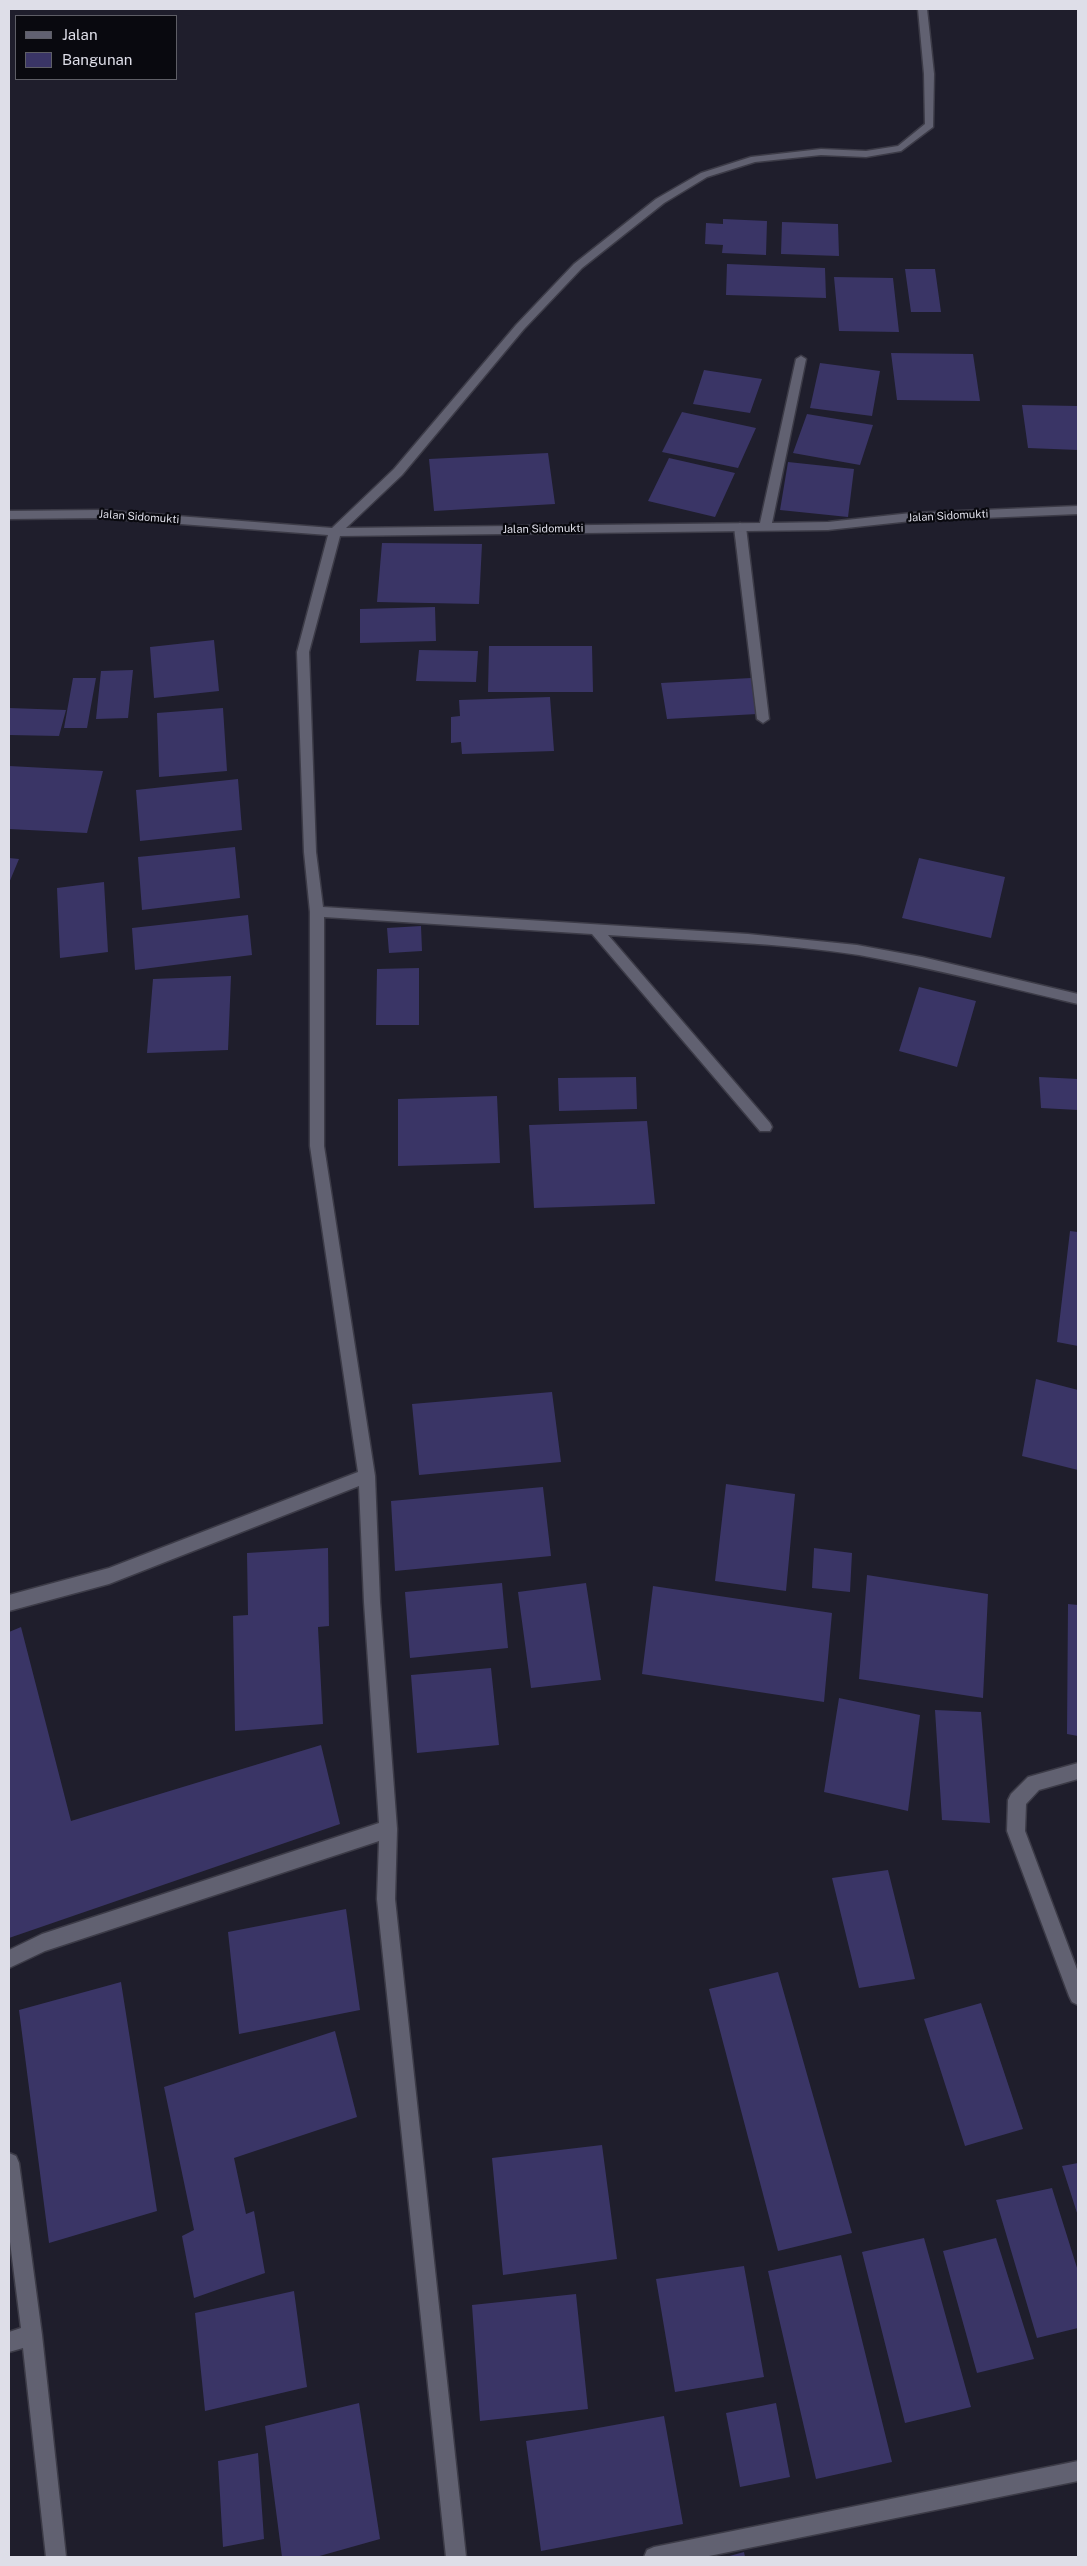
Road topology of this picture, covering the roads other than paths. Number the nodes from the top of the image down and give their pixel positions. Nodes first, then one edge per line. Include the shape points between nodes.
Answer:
1 (922, 9) edge
2 (802, 360) dead end
3 (1078, 510) edge
4 (9, 515) edge
5 (740, 527) junction
6 (765, 527) junction
7 (334, 532) junction
8 (763, 719) dead end
9 (317, 912) junction
10 (597, 931) junction
11 (1078, 999) edge
12 (765, 1127) dead end
13 (367, 1476) junction
14 (9, 1603) edge
15 (1078, 1771) edge
16 (388, 1829) junction
17 (9, 1959) edge
18 (1078, 1996) edge
19 (9, 2163) edge
20 (32, 2335) junction
21 (9, 2342) edge
22 (1078, 2471) edge
23 (56, 2557) edge
24 (456, 2557) edge
25 (654, 2557) edge

1 - 7 street via 929,74 930,125 901,148 866,154 821,152 754,159 704,175 660,201 578,266 520,327 398,472
2 - 6 street
3 - 6 street, Jalan Sidomukti
4 - 7 street, Jalan Sidomukti via 100,514
5 - 6 street, Jalan Sidomukti
5 - 7 street, Jalan Sidomukti
5 - 8 street
7 - 9 street via 303,652 310,842
9 - 10 street
9 - 13 street via 317,1146
10 - 11 street via 748,939 857,950
10 - 12 street
13 - 14 street via 108,1576
13 - 16 street
15 - 18 street via 1034,1783 1017,1800 1016,1831
16 - 17 street via 42,1943
16 - 24 street via 386,1899
19 - 20 street
20 - 21 street
20 - 23 street
22 - 25 street

